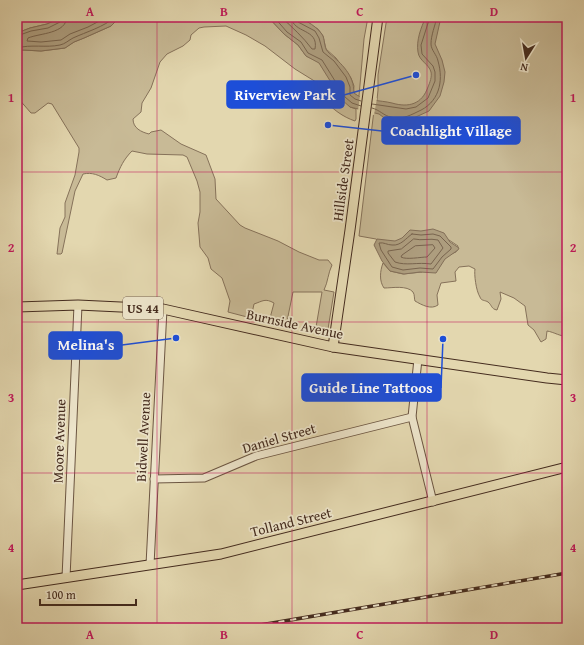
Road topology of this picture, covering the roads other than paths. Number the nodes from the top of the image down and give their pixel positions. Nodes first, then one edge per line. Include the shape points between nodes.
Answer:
1 (378, 17) edge
2 (78, 305) junction
3 (17, 307) edge
4 (163, 309) junction
5 (333, 347) junction
6 (418, 359) junction
7 (567, 380) edge
8 (412, 417) junction
9 (567, 467) edge
10 (154, 480) junction
11 (433, 502) junction
12 (150, 566) junction
13 (66, 578) junction
14 (17, 585) edge

1 - 5 main road, Hillside Street
2 - 3 main road, Burnside Avenue / US 44
2 - 4 main road, Burnside Avenue / US 44
2 - 13 street, Moore Avenue
4 - 5 main road, Burnside Avenue / US 44
4 - 10 street, Bidwell Avenue
5 - 6 main road, Burnside Avenue / US 44
6 - 7 main road, Burnside Avenue / US 44
6 - 8 street
8 - 10 street, Daniel Street via 256,456 204,478
8 - 11 street
9 - 11 main road, Tolland Street
10 - 12 street, Bidwell Avenue
11 - 12 main road, Tolland Street via 221,554
12 - 13 main road, Tolland Street
13 - 14 main road, Tolland Street

